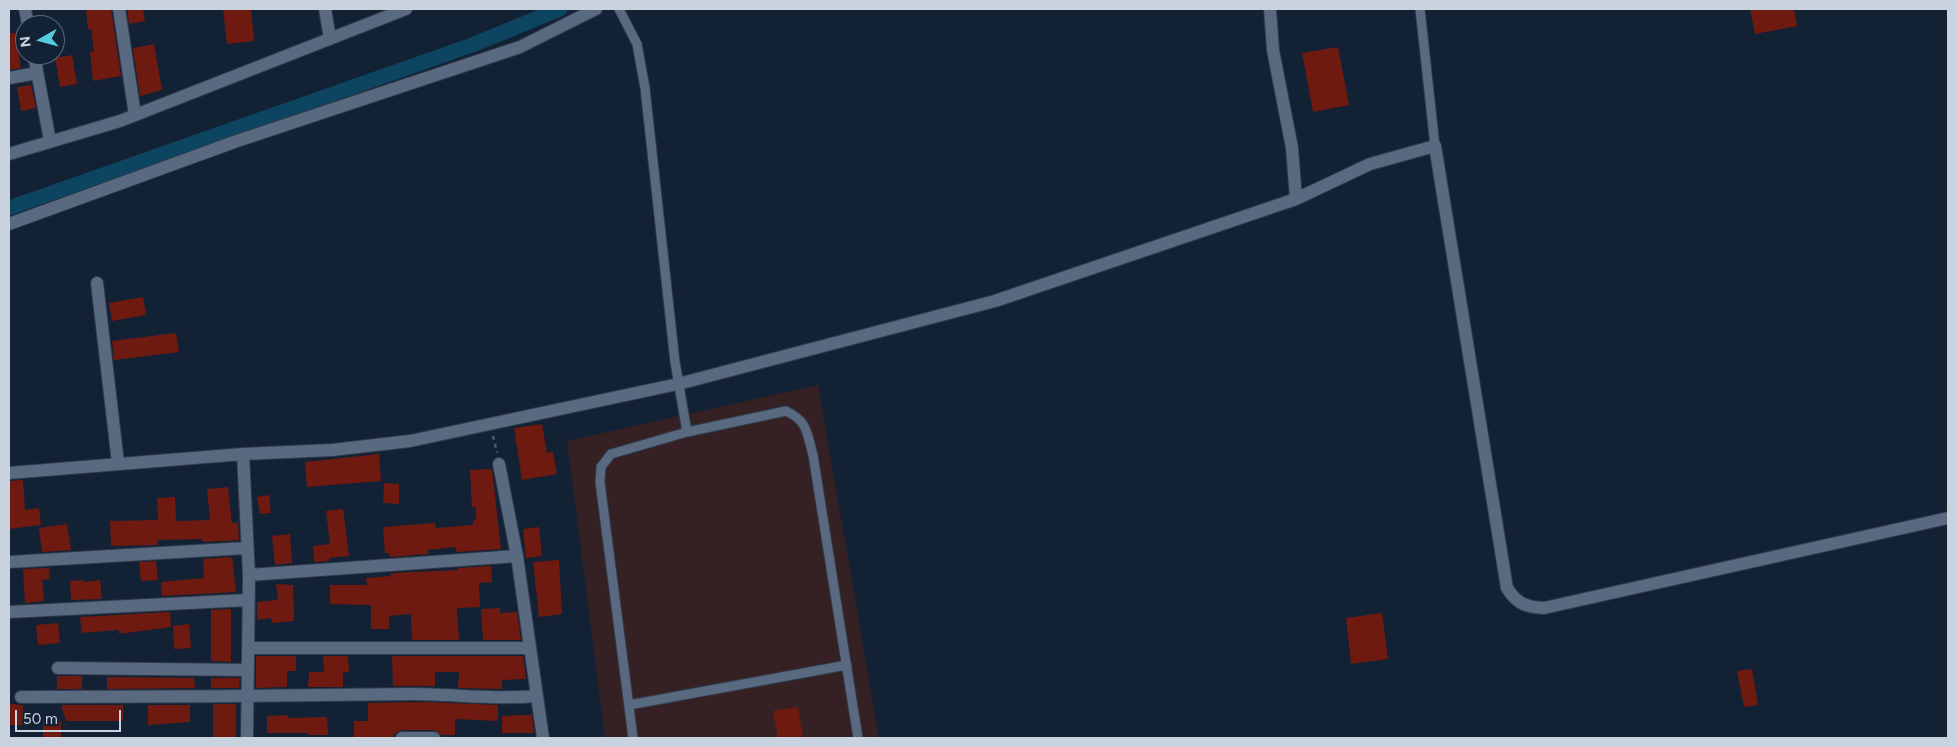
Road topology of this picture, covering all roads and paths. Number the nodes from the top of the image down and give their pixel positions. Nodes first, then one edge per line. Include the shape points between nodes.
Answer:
1 (119, 9) edge
2 (325, 9) edge
3 (406, 9) edge
4 (596, 9) edge
5 (619, 9) edge
6 (1270, 9) edge
7 (1420, 9) edge
8 (330, 39) junction
9 (36, 65) edge
10 (37, 73) junction
11 (9, 78) edge
12 (135, 115) junction
13 (50, 141) junction
14 (1435, 146) junction
15 (9, 154) edge
16 (1296, 199) junction
17 (9, 224) edge
18 (97, 283) dead end
19 (678, 384) junction
20 (490, 425) junction
21 (688, 432) junction
22 (243, 454) junction
23 (118, 462) junction
24 (499, 464) joint
25 (9, 473) edge
26 (1948, 518) edge
27 (246, 548) junction
28 (516, 556) junction
29 (9, 562) edge
30 (248, 575) junction
31 (248, 600) junction
32 (9, 612) edge
33 (248, 648) junction
34 (530, 648) junction
35 (847, 665) junction
36 (58, 668) dead end
37 (248, 670) junction
38 (537, 696) junction
39 (21, 697) dead end
40 (248, 697) junction
41 (629, 705) junction
42 (247, 738) edge
43 (402, 738) edge
44 (434, 738) edge
45 (543, 738) edge
46 (634, 738) edge
47 (858, 738) edge

1 - 12 street
2 - 8 street
3 - 8 street
4 - 17 street via 520,47 247,138
5 - 19 lane via 637,44 645,88
6 - 16 street via 1273,50 1292,148
7 - 14 lane
8 - 12 street
9 - 10 street
10 - 11 street
10 - 13 street
12 - 13 street
13 - 15 street
14 - 16 street via 1370,164
14 - 26 street via 1507,588 1515,600 1526,607 1544,608
16 - 19 street via 995,301
18 - 23 street
19 - 20 street
19 - 21 lane
20 - 22 street via 410,441 332,450
20 - 24 path
21 - 35 lane via 786,412 798,417 805,426 813,455
21 - 41 lane via 611,454 601,467 600,482
22 - 23 street
22 - 27 street
23 - 25 street
24 - 28 street
27 - 29 street
27 - 30 street
28 - 30 street
28 - 34 street
30 - 31 street
31 - 32 street
31 - 33 street
33 - 34 street
33 - 37 street
34 - 38 street
35 - 41 lane
35 - 47 lane
36 - 37 street
37 - 40 street
38 - 40 street via 508,699 440,694
38 - 45 street
39 - 40 street
40 - 42 street
41 - 46 lane
43 - 44 street

